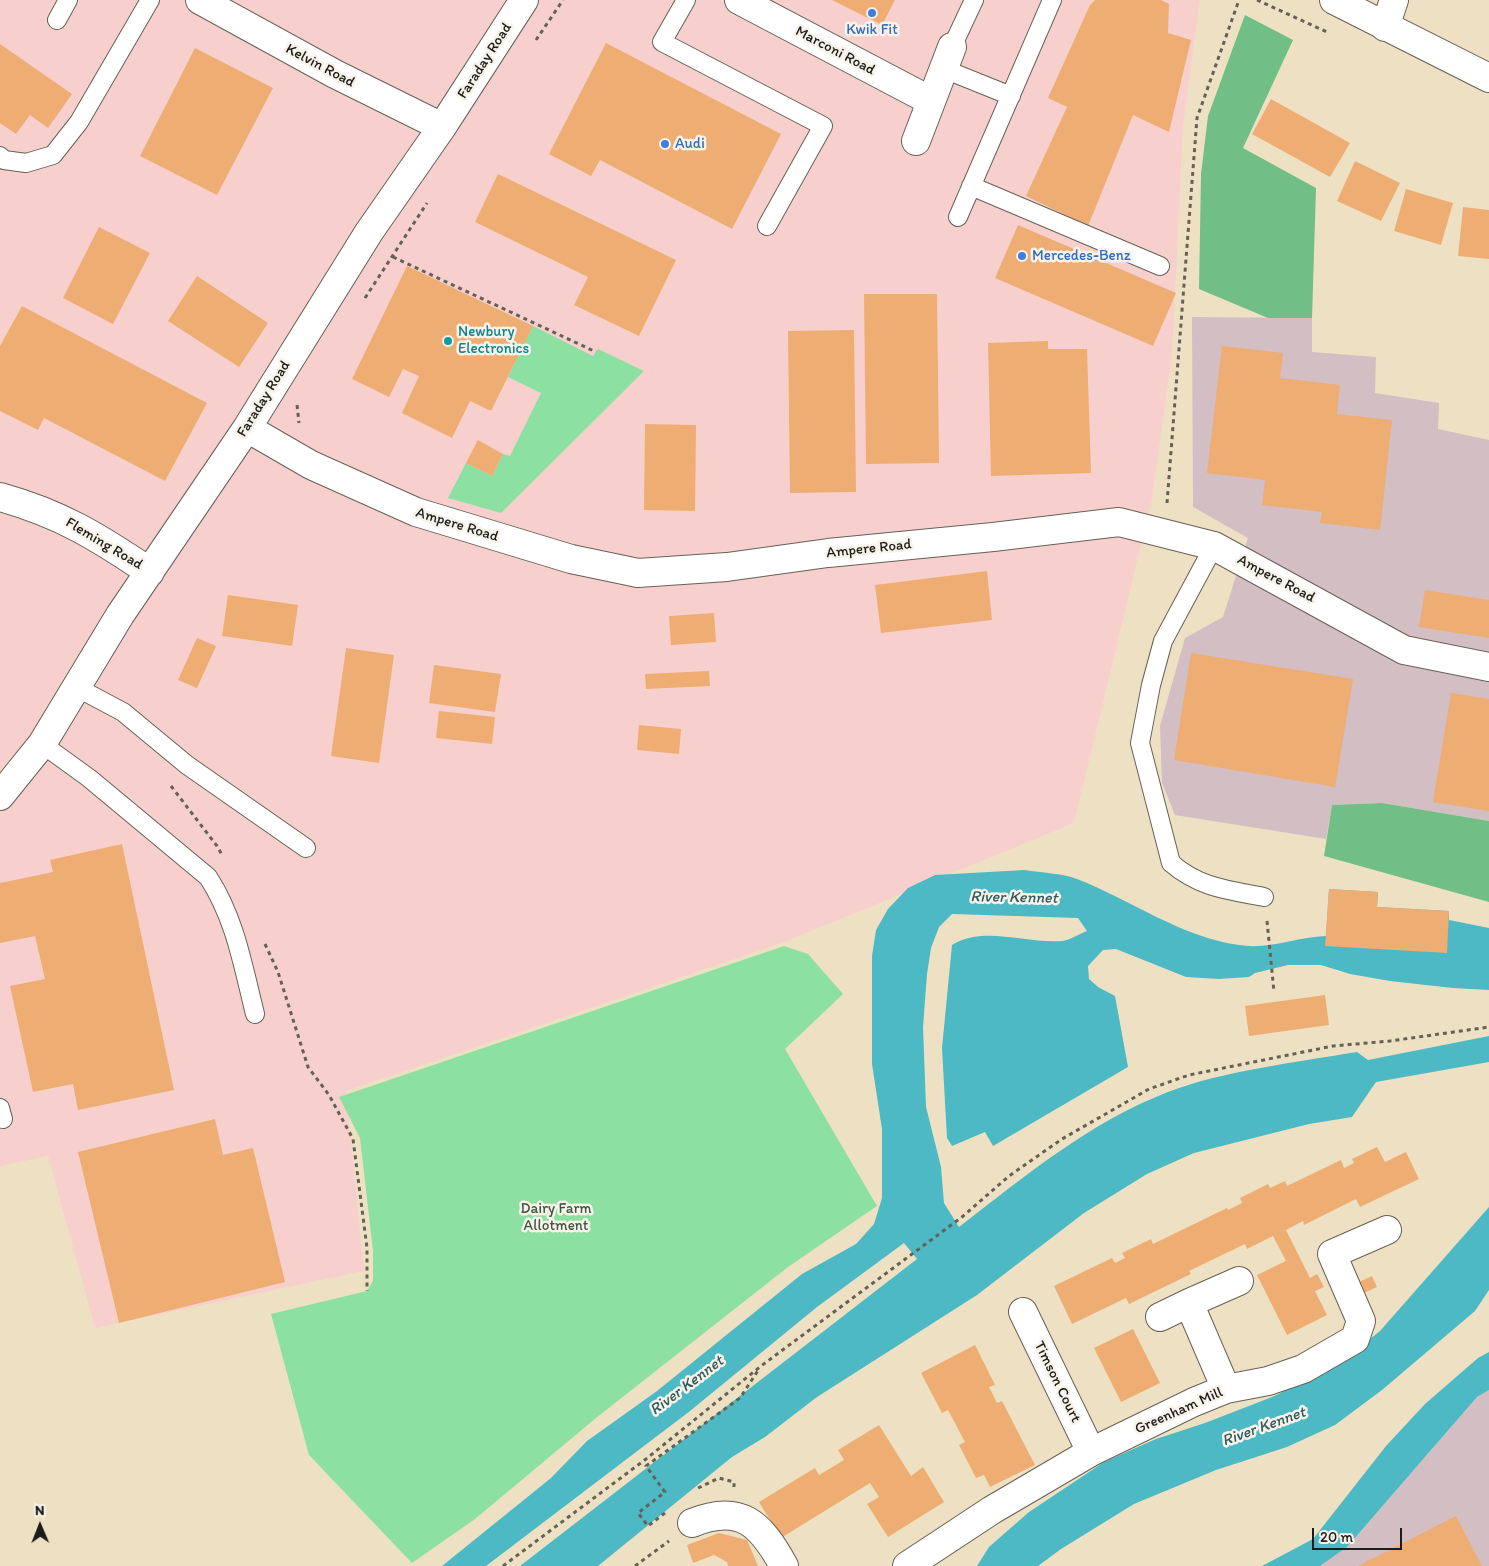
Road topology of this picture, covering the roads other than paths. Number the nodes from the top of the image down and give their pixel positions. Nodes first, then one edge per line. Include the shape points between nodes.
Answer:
1 (68, 0) edge
2 (150, 0) edge
3 (200, 0) edge
4 (524, 0) edge
5 (686, 0) edge
6 (739, 0) edge
7 (974, 0) edge
8 (1052, 0) edge
9 (1334, 0) edge
10 (1394, 0) edge
11 (57, 20) dead end
12 (1385, 27) junction
13 (948, 58) junction
14 (1489, 78) edge
15 (1011, 96) junction
16 (931, 102) junction
17 (442, 128) junction
18 (916, 141) dead end
19 (0, 156) edge
20 (971, 186) junction
21 (958, 217) dead end
22 (767, 226) dead end
23 (1160, 266) dead end
24 (247, 428) junction
25 (0, 497) edge
26 (1214, 546) junction
27 (150, 572) junction
28 (1489, 667) edge
29 (76, 686) junction
30 (42, 744) junction
31 (0, 796) edge
32 (306, 848) dead end
33 (1265, 906) road end
34 (255, 1014) dead end
35 (1387, 1230) dead end
36 (1239, 1281) dead end
37 (1189, 1303) junction
38 (1023, 1312) dead end
39 (1160, 1317) dead end
40 (1226, 1389) junction
41 (1092, 1452) junction
42 (681, 1516) road end
43 (784, 1566) edge
44 (907, 1566) edge

1 - 11 lane
2 - 19 lane via 79,122 53,155 26,163 4,160
3 - 17 street, Kelvin Road via 334,74
4 - 17 street, Faraday Road
5 - 22 lane via 662,42 823,126
6 - 16 street, Marconi Road
7 - 13 lane
8 - 15 lane
9 - 12 street
10 - 12 street
12 - 14 street
13 - 15 lane
13 - 16 street
15 - 20 lane
16 - 18 street
17 - 24 street, Faraday Road via 369,232
20 - 21 lane
20 - 23 lane
24 - 26 street, Ampere Road via 311,465 416,512 571,559 638,573 727,567 1119,522
24 - 27 street, Faraday Road
25 - 27 street, Fleming Road via 63,518
26 - 28 street, Ampere Road via 1404,650
26 - 33 lane via 1163,641 1140,743 1171,863 1201,884
27 - 29 street, Faraday Road
29 - 30 street, Faraday Road
29 - 32 lane via 123,712 188,765
30 - 31 street, Faraday Road
30 - 34 lane via 208,877 221,898 236,935
35 - 40 street, Greenham Mill via 1332,1254 1361,1321 1355,1339 1303,1369
36 - 37 street
37 - 39 street
37 - 40 street
38 - 41 street, Timson Court
40 - 41 street, Greenham Mill
41 - 44 street, Greenham Mill via 992,1510
42 - 43 street via 726,1514 740,1517 771,1542

